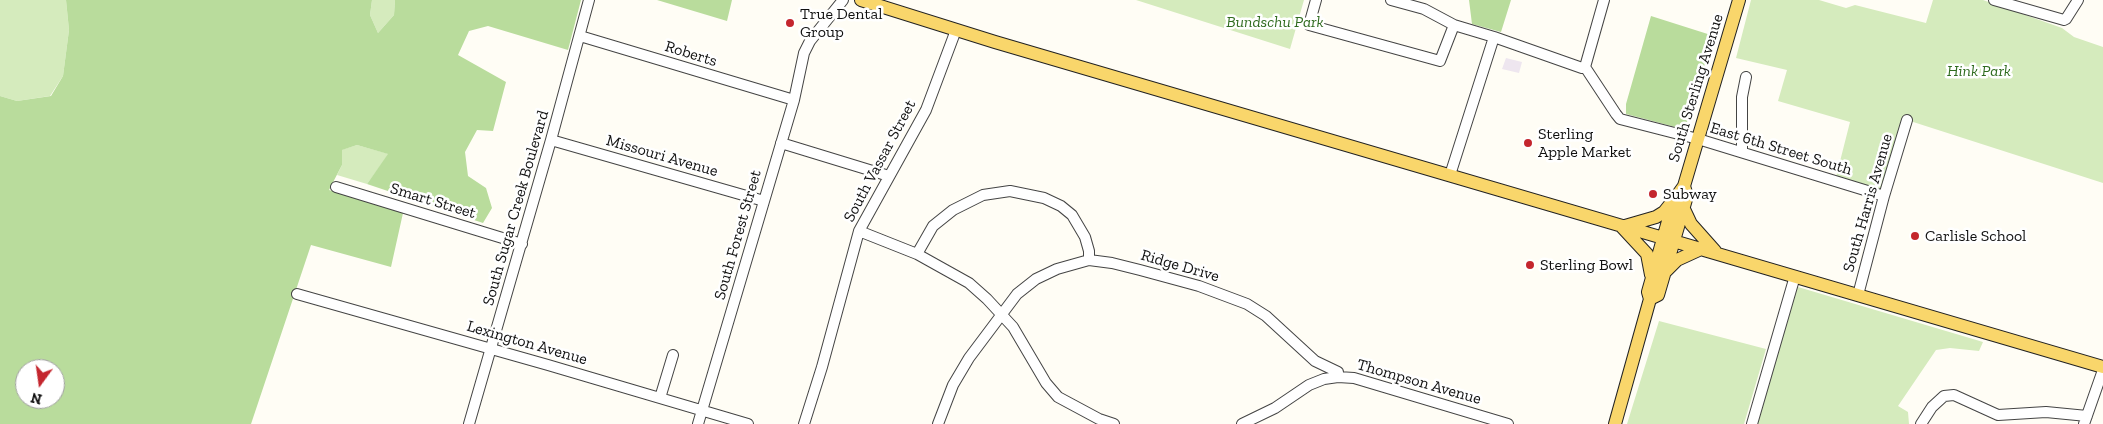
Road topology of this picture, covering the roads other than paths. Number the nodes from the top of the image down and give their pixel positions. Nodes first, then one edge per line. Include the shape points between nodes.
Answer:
1 (589, 0) edge
2 (843, 0) edge
3 (861, 0) edge
4 (1316, 0) edge
5 (1391, 0) edge
6 (1604, 0) edge
7 (1739, 0) edge
8 (1994, 0) edge
9 (2078, 0) edge
10 (1454, 25) junction
11 (956, 30) junction
12 (580, 36) junction
13 (1494, 37) junction
14 (1585, 67) junction
15 (1746, 77) dead end
16 (794, 100) junction
17 (1907, 120) dead end
18 (1698, 139) junction
19 (551, 140) junction
20 (781, 143) junction
21 (1742, 152) junction
22 (1450, 175) junction
23 (890, 176) junction
24 (336, 187) dead end
25 (1884, 196) junction
26 (764, 201) junction
27 (1679, 204) junction
28 (1622, 225) junction
29 (859, 231) junction
30 (1669, 239) junction
31 (522, 244) junction
32 (1701, 249) junction
33 (1716, 253) junction
34 (917, 254) junction
35 (1089, 260) junction
36 (1664, 273) junction
37 (1795, 276) junction
38 (1651, 279) junction
39 (297, 294) dead end
40 (1858, 295) junction
41 (1650, 299) junction
42 (1001, 314) junction
43 (492, 349) junction
44 (673, 354) dead end
45 (2103, 369) edge
46 (1338, 377) junction
47 (660, 398) junction
48 (703, 409) junction
49 (2085, 420) edge
50 (470, 424) edge
51 (698, 424) edge
52 (748, 424) edge
53 (804, 424) edge
54 (938, 424) edge
55 (1114, 424) edge
56 (1242, 424) edge
57 (1508, 424) edge
58 (1615, 424) edge
59 (1752, 424) edge
60 (1921, 424) edge

1 - 12 street, South Sugar Creek Boulevard
2 - 16 street, South Forest Street via 804,53
3 - 11 main road
4 - 10 street via 1309,25 1440,61
5 - 10 street via 1424,9
6 - 14 street
7 - 18 main road, South Sterling Avenue
8 - 9 street via 2064,20
10 - 13 street
11 - 22 main road
11 - 23 street, South Vassar Street via 926,110
12 - 16 street, Roberts
12 - 19 street, South Sugar Creek Boulevard
13 - 14 street
13 - 22 street
14 - 18 street, East 6th Street South via 1620,119
15 - 21 street via 1742,97
16 - 20 street, South Forest Street
17 - 25 street, South Harris Avenue
18 - 21 street, East 6th Street South
18 - 27 main road, South Sterling Avenue via 1684,186 1686,196
19 - 26 street, Missouri Avenue
19 - 31 street, South Sugar Creek Boulevard
20 - 23 street
20 - 26 street, South Forest Street
21 - 25 street, East 6th Street South
22 - 28 main road
23 - 29 street, South Vassar Street
24 - 31 street, Smart Street
25 - 40 street, South Harris Avenue
26 - 48 street, South Forest Street
27 - 28 main road via 1656,217
27 - 30 main road, South Sterling Avenue
27 - 33 main road
28 - 30 main road
28 - 38 main road via 1648,254
29 - 34 street
29 - 53 street, South Vassar Street
30 - 32 main road
30 - 36 main road, South Sterling Avenue
30 - 38 main road, South Sterling Avenue
31 - 43 street, South Sugar Creek Boulevard
32 - 33 main road
32 - 36 main road via 1677,260
33 - 37 main road
34 - 35 street via 934,226 953,210 983,195 1010,191 1044,198 1072,215 1086,236
34 - 42 street via 969,283
35 - 42 street, Ridge Drive via 1036,279 1017,294
35 - 46 street, Ridge Drive via 1149,272 1248,304 1266,316 1315,361 1338,372
36 - 41 main road, South Sterling Avenue via 1658,295
37 - 40 main road
37 - 59 street
38 - 41 main road, South Sterling Avenue
39 - 43 street, Lexington Avenue
40 - 45 main road
41 - 58 main road, South Sterling Avenue
42 - 54 street, Ridge Drive via 953,385
42 - 55 street via 1058,397
43 - 47 street, Lexington Avenue
43 - 50 street, South Sugar Creek Boulevard
44 - 47 street
45 - 49 street
46 - 56 street, Thompson Avenue via 1309,385 1276,408
46 - 57 street, Thompson Avenue via 1354,378
47 - 48 street, Lexington Avenue
48 - 51 street, South Forest Street
48 - 52 street, Lexington Avenue
49 - 60 street via 2046,412 1998,415 1954,395 1944,396

